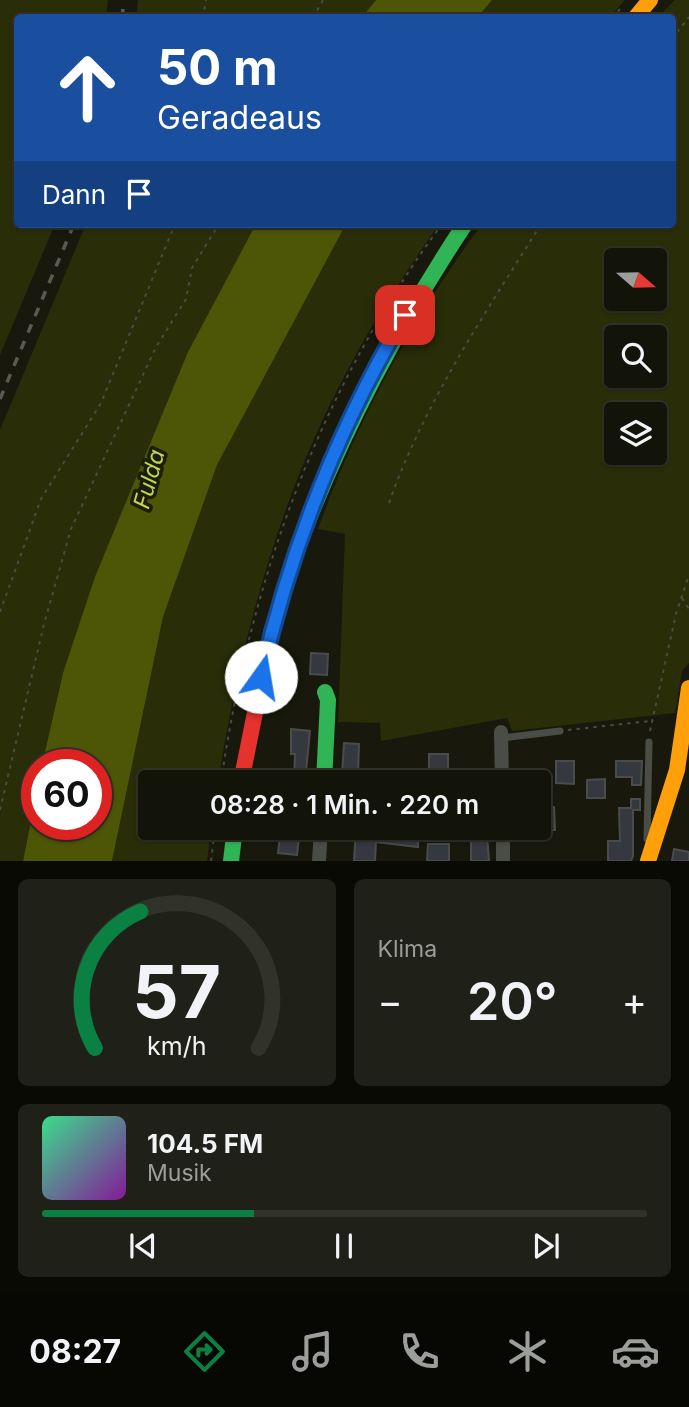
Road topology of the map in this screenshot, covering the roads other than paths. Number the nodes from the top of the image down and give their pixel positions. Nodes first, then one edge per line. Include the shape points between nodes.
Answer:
1 (650, 0) edge
2 (638, 14) edge
3 (462, 228) edge
4 (689, 688) edge
5 (325, 692) dead end
6 (560, 731) road end
7 (501, 735) joint
8 (649, 742) road end
9 (243, 770) edge
10 (325, 770) edge
11 (502, 770) edge
12 (234, 840) edge
13 (320, 840) edge
14 (503, 840) edge
15 (648, 859) edge
16 (231, 861) edge
17 (319, 861) edge
18 (503, 861) edge

1 - 2 main road
3 - 9 main road via 417,294 360,398 315,499 286,584
4 - 15 main road via 677,770
5 - 10 main road
6 - 7 lane
7 - 11 street
8 - 15 lane
12 - 16 main road
13 - 17 street
14 - 18 street

